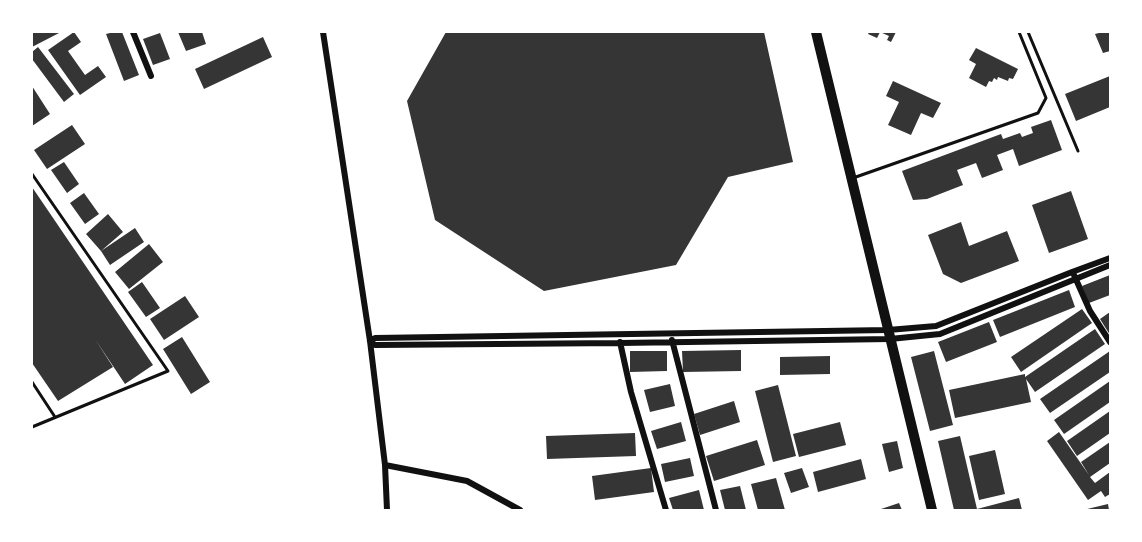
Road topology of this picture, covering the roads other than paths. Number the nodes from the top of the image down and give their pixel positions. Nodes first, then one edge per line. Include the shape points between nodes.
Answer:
1 (133, 32) edge
2 (323, 32) edge
3 (816, 32) edge
4 (1019, 32) edge
5 (1028, 32) edge
6 (151, 76) dead end
7 (1078, 151) dead end
8 (32, 174) edge
9 (852, 179) junction
10 (1110, 258) edge
11 (1110, 265) edge
12 (1074, 275) junction
13 (670, 334) junction
14 (889, 334) junction
15 (619, 335) junction
16 (370, 341) junction
17 (672, 342) junction
18 (1110, 342) edge
19 (620, 343) junction
20 (32, 382) edge
21 (55, 417) junction
22 (32, 427) edge
23 (385, 465) junction
24 (387, 510) edge
25 (520, 510) edge
26 (666, 510) edge
27 (716, 510) edge
28 (932, 510) edge

1 - 6 street
2 - 16 street
3 - 9 main road
4 - 9 lane via 1046,98 1038,113
5 - 7 lane
8 - 21 lane via 168,370
9 - 14 main road
10 - 12 street
11 - 12 street
12 - 14 street via 940,334
12 - 18 street
13 - 14 street
13 - 15 street
13 - 17 street
14 - 17 street
14 - 28 main road
15 - 16 street
15 - 19 street
16 - 19 street via 375,345
16 - 23 street
17 - 19 street
17 - 27 street
19 - 26 street
20 - 21 lane
21 - 22 lane
23 - 24 street
23 - 25 street via 467,481

